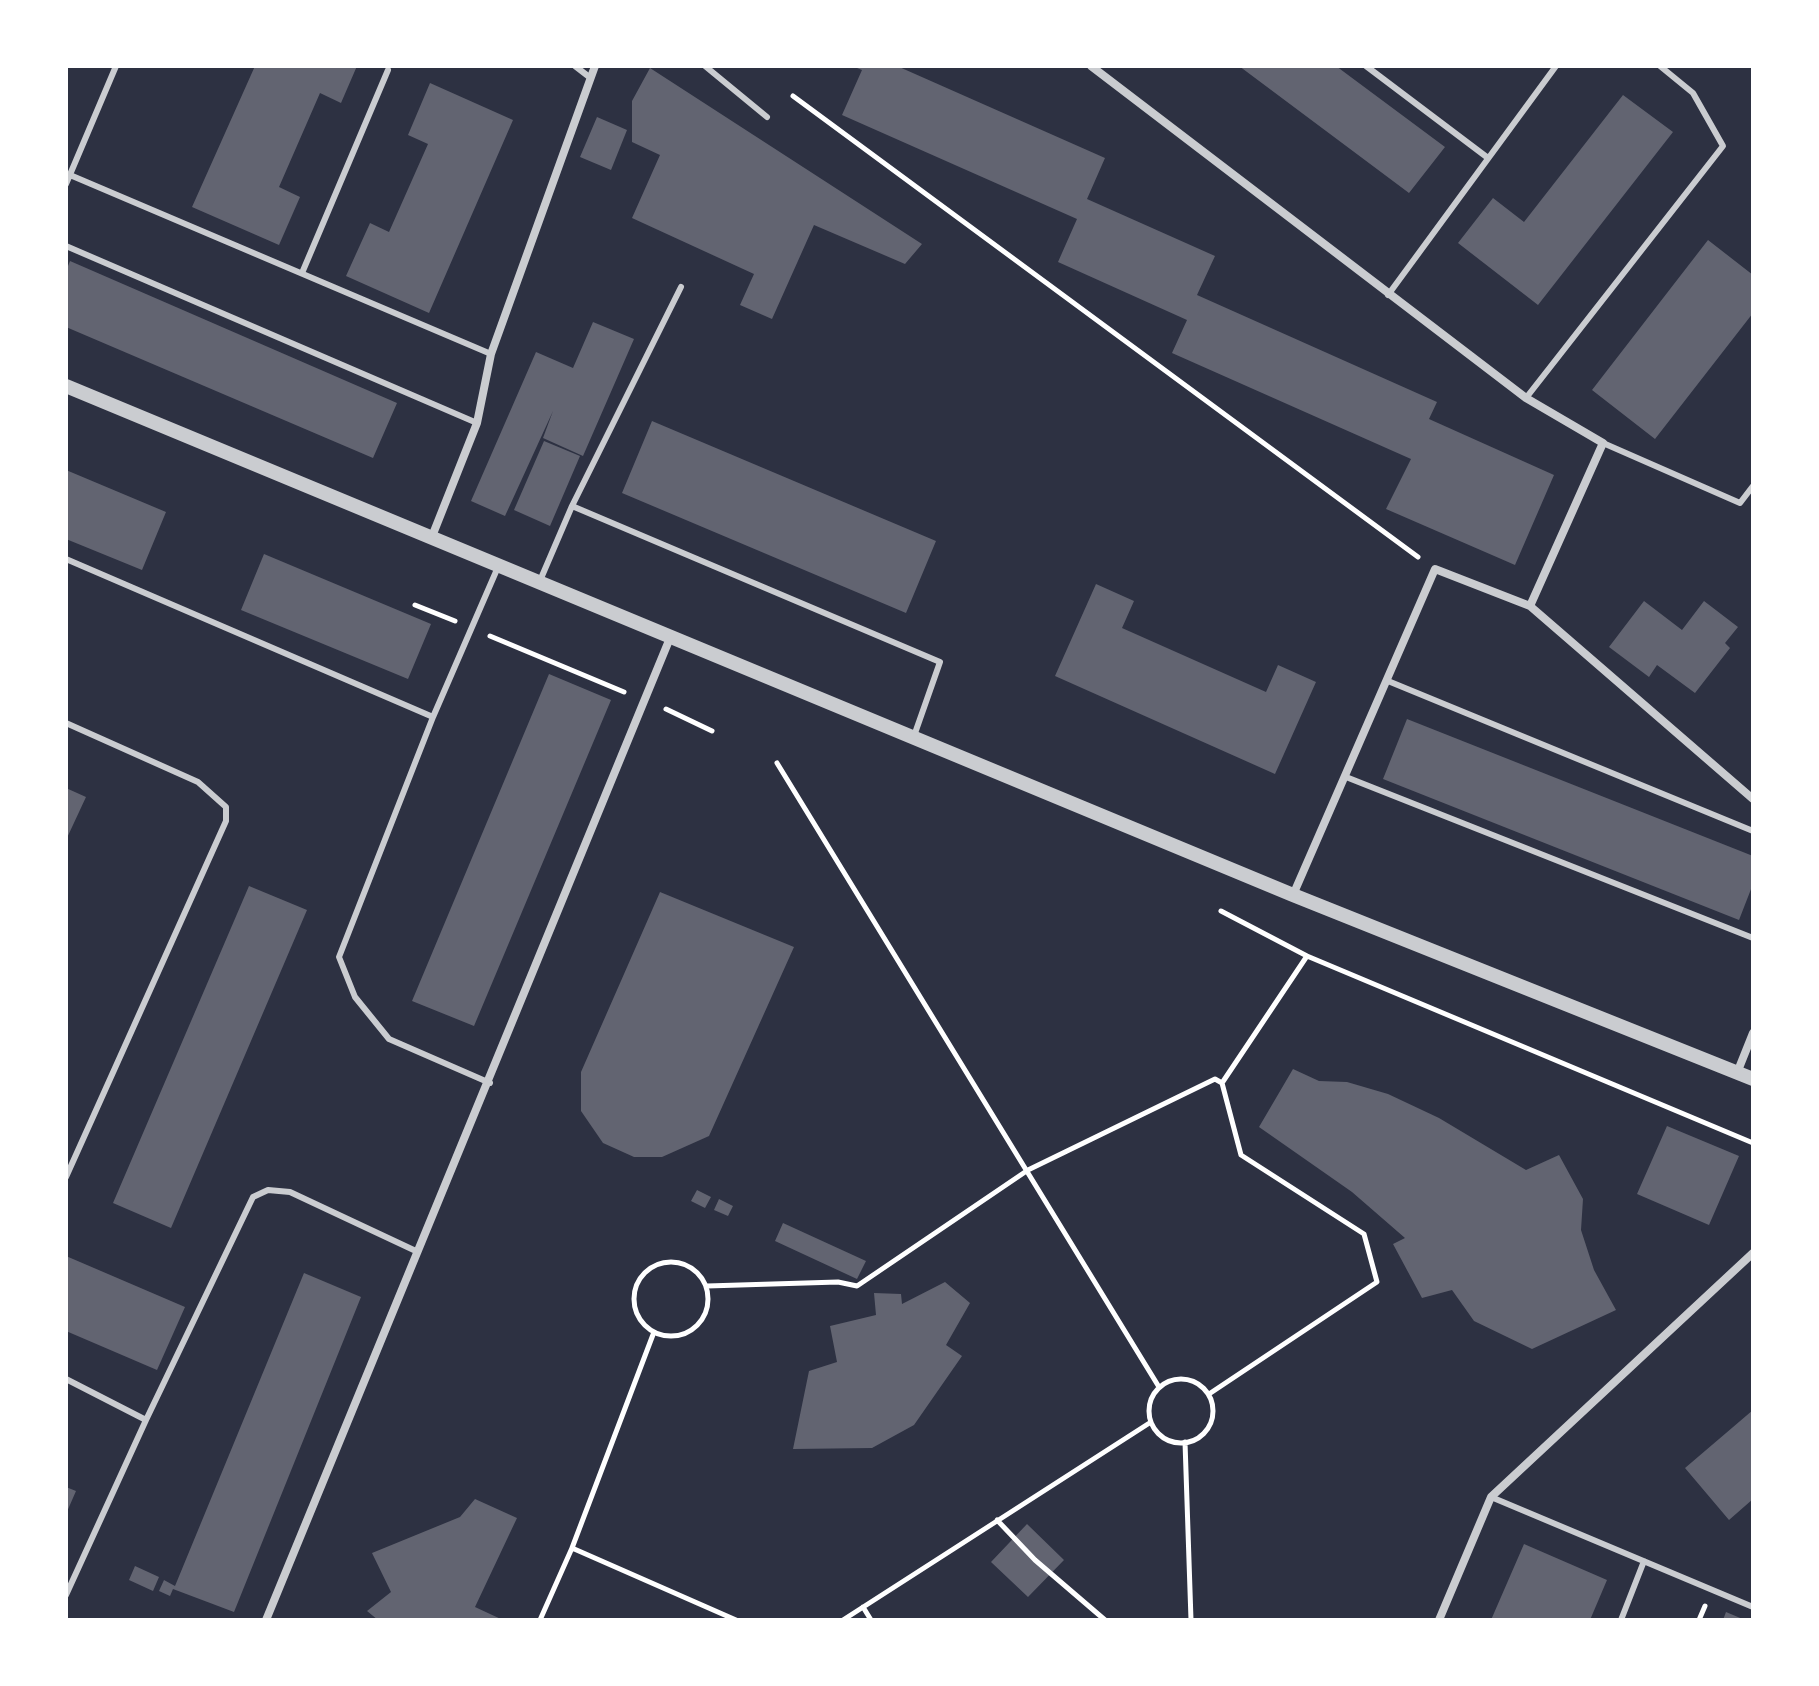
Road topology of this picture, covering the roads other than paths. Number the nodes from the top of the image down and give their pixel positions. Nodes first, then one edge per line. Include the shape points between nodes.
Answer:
1 (116, 66) edge
2 (575, 66) edge
3 (595, 66) edge
4 (705, 66) edge
5 (1091, 66) edge
6 (1366, 66) edge
7 (1556, 66) edge
8 (1660, 66) edge
9 (388, 70) dead end
10 (588, 76) junction
11 (767, 117) dead end
12 (1488, 158) junction
13 (70, 175) junction
14 (66, 184) edge
15 (66, 246) edge
16 (302, 273) junction
17 (681, 287) dead end
18 (1388, 295) junction
19 (491, 354) junction
20 (66, 386) edge
21 (1526, 398) junction
22 (477, 423) junction
23 (1603, 443) junction
24 (1753, 486) edge
25 (572, 506) junction
26 (430, 539) junction
27 (66, 559) edge
28 (498, 567) junction
29 (539, 583) junction
30 (1530, 606) junction
31 (670, 638) junction
32 (1388, 681) junction
33 (433, 717) junction
34 (66, 723) edge
35 (914, 736) junction
36 (1346, 777) junction
37 (1753, 799) edge
38 (1753, 831) edge
39 (1293, 895) junction
40 (1753, 938) edge
41 (1753, 1033) edge
42 (1737, 1073) junction
43 (1753, 1079) edge
44 (490, 1083) junction
45 (66, 1177) edge
46 (420, 1253) junction
47 (1753, 1253) edge
48 (66, 1379) edge
49 (146, 1420) junction
50 (1491, 1497) junction
51 (1644, 1561) junction
52 (66, 1595) edge
53 (1753, 1607) edge
54 (266, 1620) edge
55 (1439, 1620) edge
56 (1621, 1620) edge

1 - 13 lane
2 - 10 lane
3 - 10 street
4 - 11 lane
5 - 18 street
6 - 12 lane
7 - 12 lane
8 - 21 lane via 1693,93 1723,146
9 - 16 lane
10 - 19 street
12 - 18 lane
13 - 14 lane
13 - 16 lane
15 - 22 lane
16 - 19 lane
17 - 25 lane
18 - 21 street
19 - 22 street
20 - 26 street
21 - 23 street
22 - 26 street
23 - 24 lane via 1740,503
23 - 30 street
25 - 29 lane
25 - 35 lane via 940,662
26 - 28 street
27 - 33 lane
28 - 29 street
28 - 33 lane
29 - 31 street
30 - 32 street via 1435,569
30 - 37 street
31 - 35 street
31 - 44 street
32 - 36 street
32 - 38 lane
33 - 44 lane via 339,957 355,997 389,1039
34 - 45 lane via 198,782 226,807 226,821
35 - 39 street
36 - 39 street
36 - 40 lane
39 - 42 street
41 - 42 street
42 - 43 street
44 - 46 street
46 - 49 lane via 290,1192 268,1190 253,1197
46 - 54 street
47 - 50 street
48 - 49 lane
49 - 52 lane
50 - 51 lane
50 - 55 street
51 - 53 lane
51 - 56 lane

